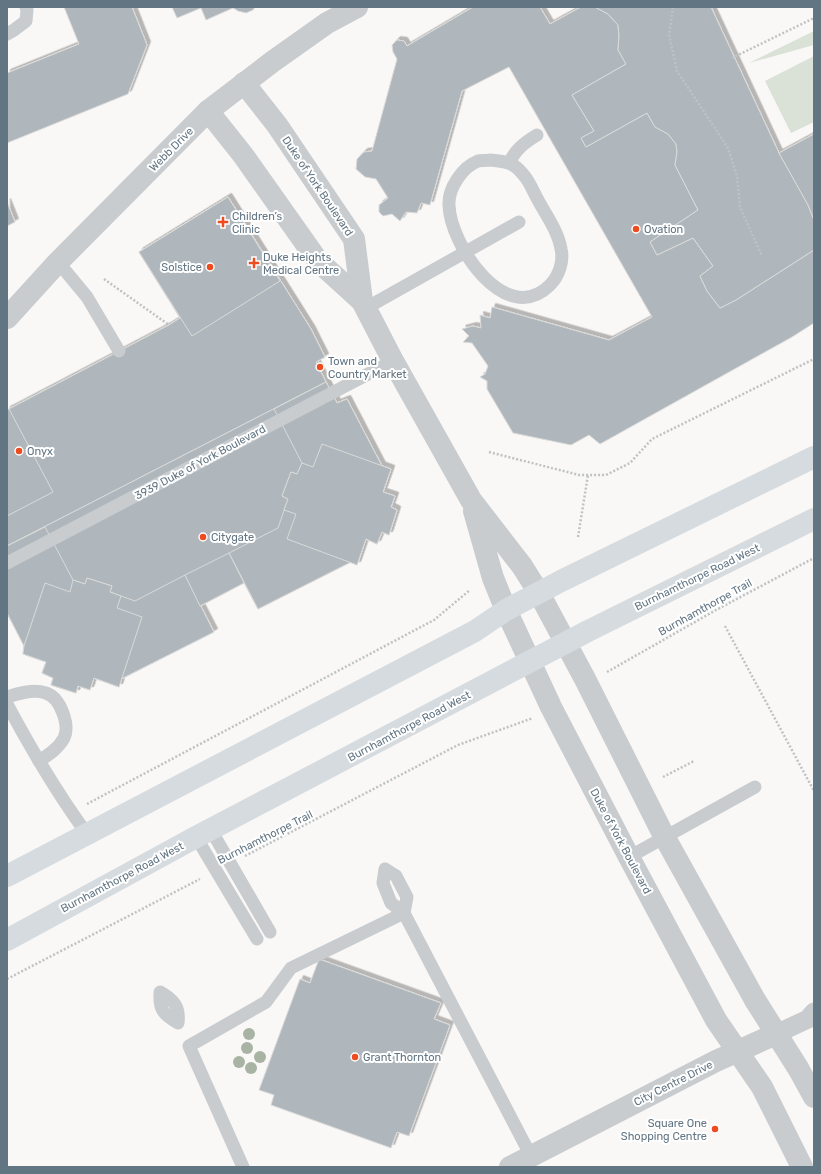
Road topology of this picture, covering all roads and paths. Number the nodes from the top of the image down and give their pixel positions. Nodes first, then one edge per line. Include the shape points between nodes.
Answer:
1 (26, 7) edge
2 (357, 7) edge
3 (673, 7) edge
4 (814, 18) edge
5 (7, 34) edge
6 (732, 58) dead end
7 (244, 83) junction
8 (208, 111) junction
9 (537, 135) dead end
10 (509, 163) junction
11 (519, 222) dead end
12 (465, 253) junction
13 (762, 256) dead end
14 (58, 262) junction
15 (104, 279) dead end
16 (364, 304) junction
17 (7, 318) edge
18 (169, 326) dead end
19 (119, 351) dead end
20 (814, 359) edge
21 (393, 361) junction
22 (489, 452) dead end
23 (814, 457) edge
24 (588, 475) junction
25 (471, 500) junction
26 (814, 519) edge
27 (578, 537) dead end
28 (814, 558) edge
29 (7, 563) edge
30 (470, 590) dead end
31 (539, 592) junction
32 (506, 610) junction
33 (725, 626) dead end
34 (566, 643) junction
35 (531, 662) junction
36 (606, 673) dead end
37 (7, 697) edge
38 (7, 704) edge
39 (534, 717) dead end
40 (39, 760) junction
41 (694, 761) dead end
42 (663, 777) dead end
43 (755, 788) dead end
44 (814, 791) edge
45 (86, 804) dead end
46 (87, 834) junction
47 (204, 834) junction
48 (664, 836) junction
49 (629, 857) junction
50 (230, 863) junction
51 (216, 870) junction
52 (7, 876) edge
53 (270, 932) dead end
54 (257, 939) dead end
55 (7, 940) edge
56 (7, 979) edge
57 (814, 1012) edge
58 (776, 1034) junction
59 (737, 1051) junction
60 (814, 1097) edge
61 (530, 1156) junction
62 (243, 1167) edge
63 (510, 1167) edge
64 (802, 1167) edge

1 - 5 lane via 26,21
2 - 7 street, Webb Drive via 327,24
3 - 13 path via 669,35 677,71 728,148 738,176 740,207
4 - 6 path
7 - 8 street, Webb Drive
7 - 16 street, Duke of York Boulevard via 277,126 354,239
8 - 14 street, Webb Drive
8 - 16 street, Duke of York Boulevard via 243,155 318,261
9 - 10 lane via 523,143
10 - 12 lane via 478,161 466,168 451,191 448,203 450,215
10 - 12 lane via 526,179 558,237 562,250 561,265 556,279 532,296 517,297 504,294 478,272
11 - 12 lane
12 - 16 lane
14 - 17 street, Webb Drive
14 - 19 lane via 87,297
15 - 18 path
16 - 21 street, Duke of York Boulevard
20 - 24 path via 652,439 630,462 606,475
21 - 25 street, Duke of York Boulevard
21 - 29 lane, 3939 Duke of York Boulevard
22 - 24 path via 579,475
23 - 31 main road
24 - 27 path
25 - 31 street, Duke of York Boulevard
25 - 32 street, Duke of York Boulevard via 493,578
26 - 34 main road, Burnhamthorpe Road West
28 - 36 path, Burnhamthorpe Trail
30 - 45 path via 434,620
31 - 32 main road
31 - 34 street, Duke of York Boulevard
32 - 35 street, Duke of York Boulevard
32 - 46 main road via 468,634
33 - 44 path
34 - 35 main road, Burnhamthorpe Road West
34 - 48 street, Duke of York Boulevard
35 - 47 main road, Burnhamthorpe Road West
35 - 49 street, Duke of York Boulevard via 551,707
37 - 40 lane via 26,691 47,693 58,702 65,722 64,737 53,751
38 - 40 lane
39 - 50 path, Burnhamthorpe Trail via 458,745
40 - 46 lane
41 - 42 path
43 - 48 lane
46 - 52 main road
47 - 50 lane
47 - 51 lane
47 - 55 main road, Burnhamthorpe Road West
48 - 49 lane
48 - 58 street, Duke of York Boulevard
49 - 59 street, Duke of York Boulevard via 716,1020
50 - 53 lane
51 - 54 lane
51 - 56 path, Burnhamthorpe Trail
57 - 58 street, City Centre Drive via 808,1019
58 - 59 street, City Centre Drive
58 - 60 street, Duke of York Boulevard
59 - 61 street, City Centre Drive
59 - 64 street, Duke of York Boulevard via 762,1087
61 - 62 lane via 404,913 291,968 266,1002 189,1046
61 - 63 street, City Centre Drive

